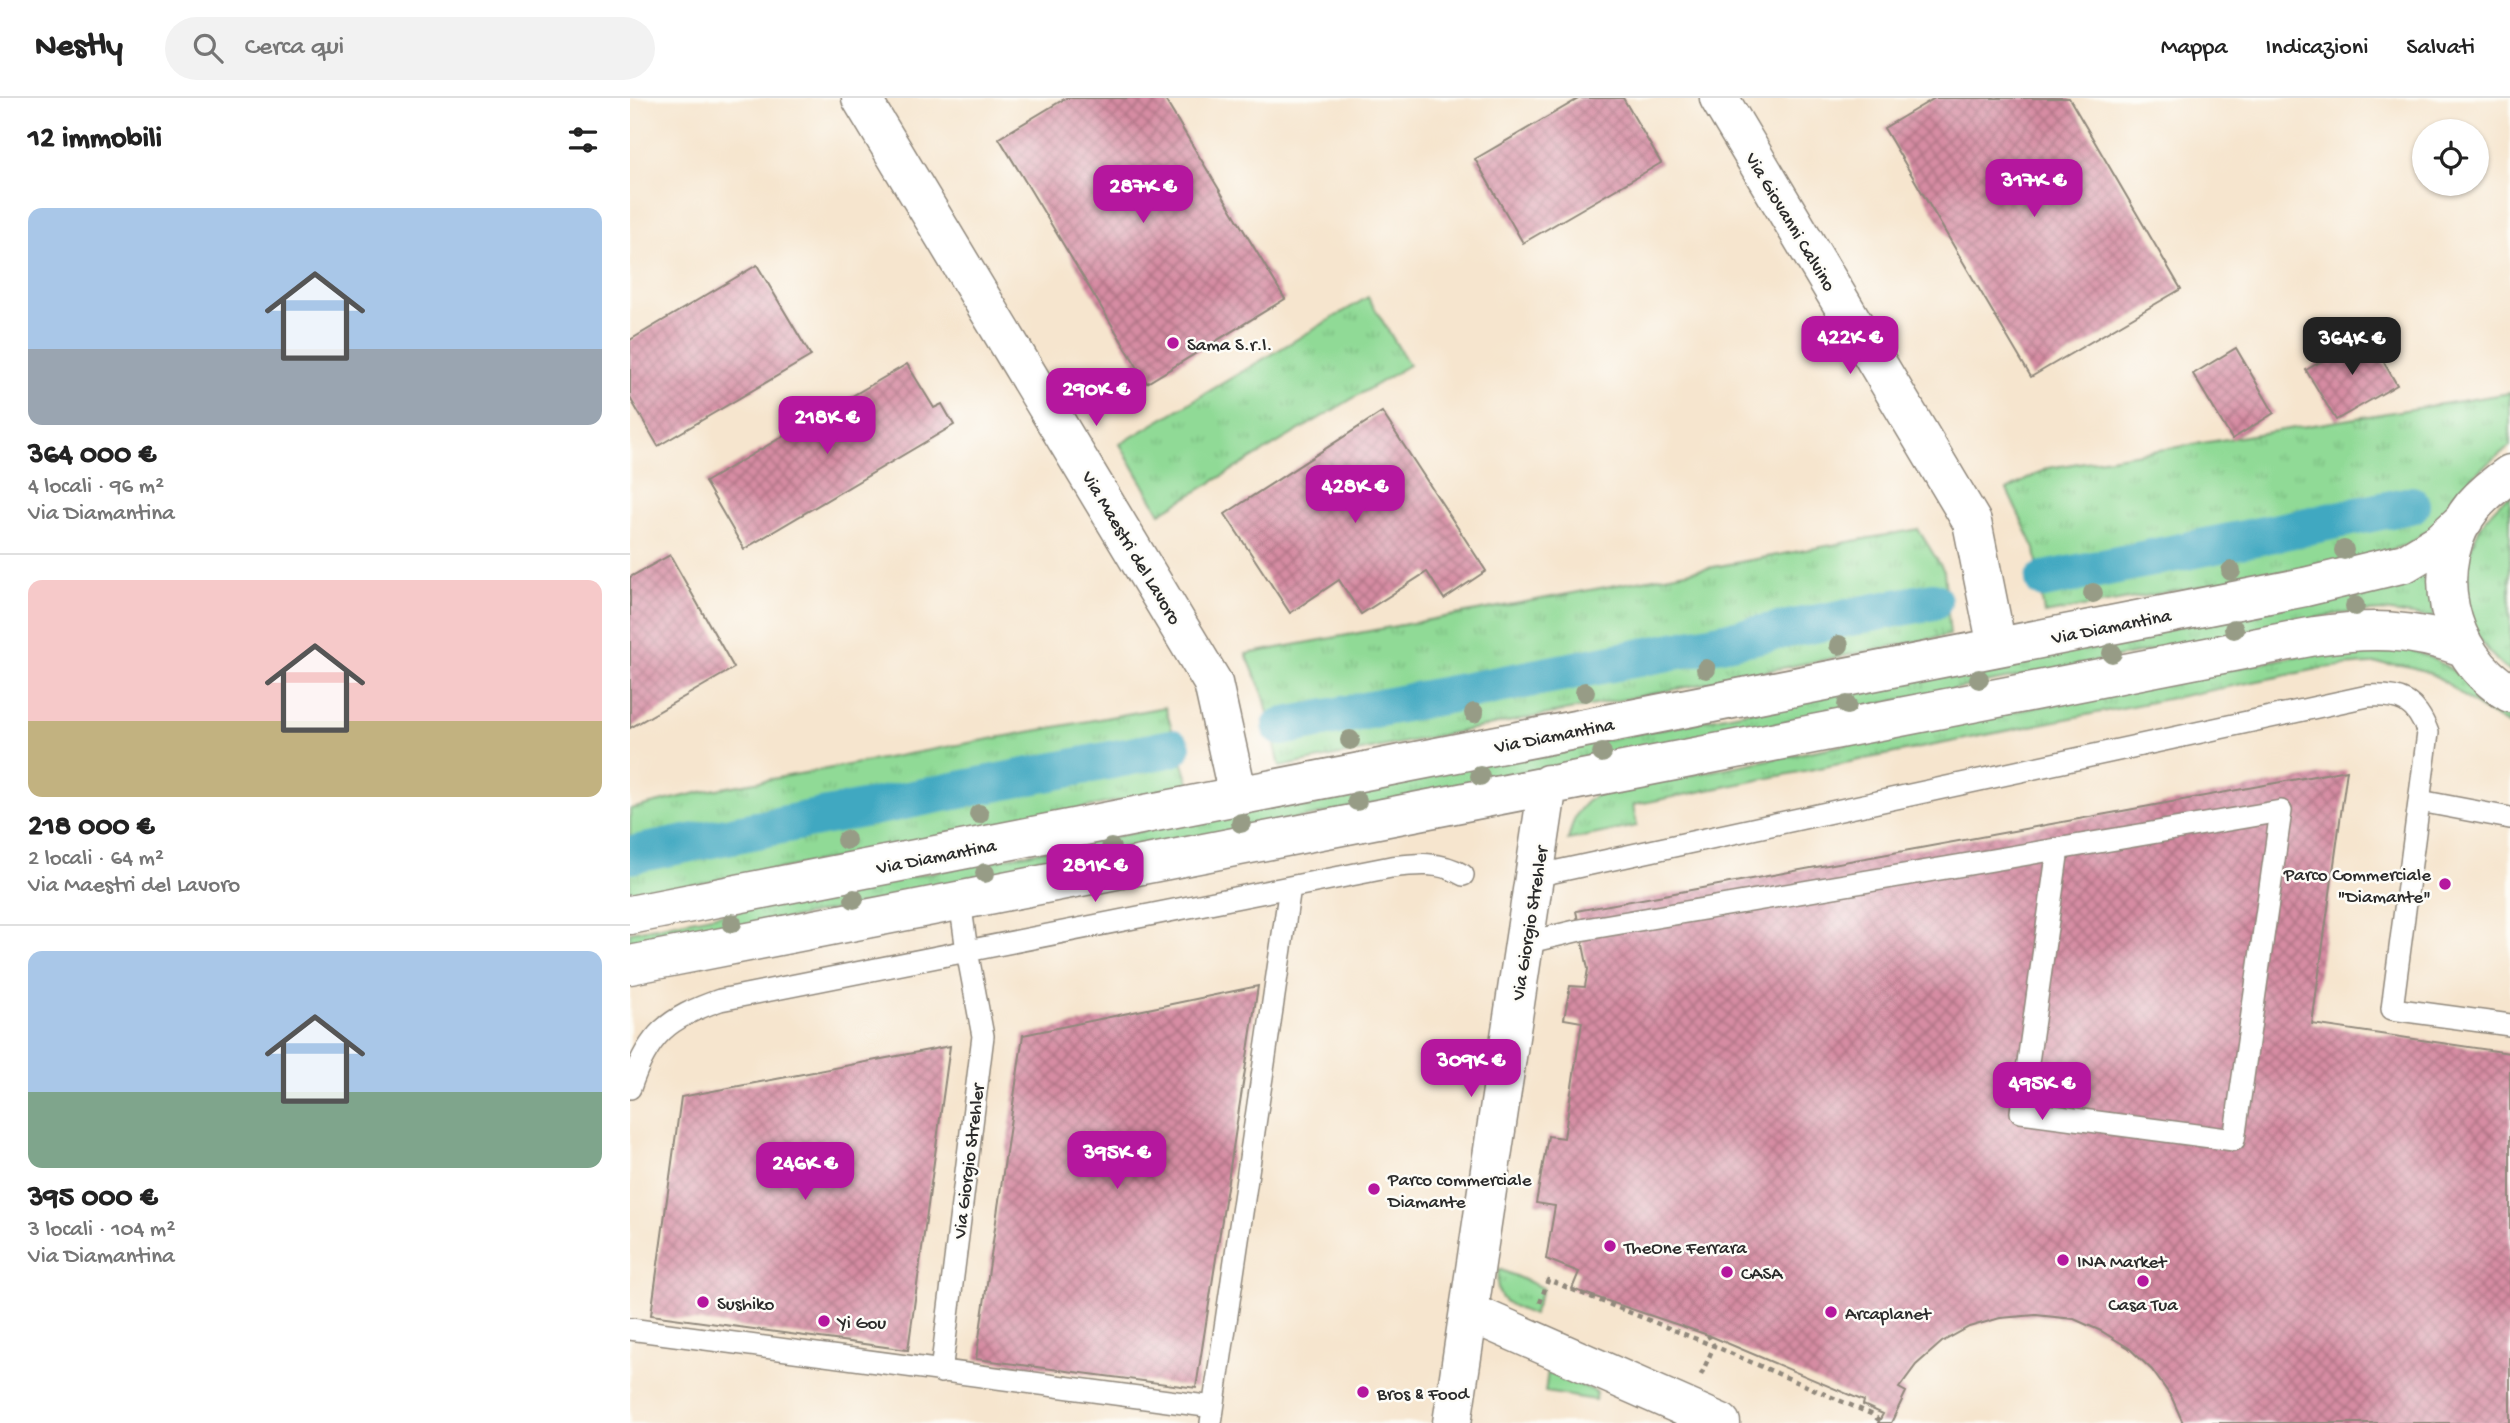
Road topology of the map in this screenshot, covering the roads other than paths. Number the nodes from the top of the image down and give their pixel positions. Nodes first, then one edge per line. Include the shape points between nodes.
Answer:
1 (861, 98) edge
2 (1719, 98) edge
3 (2510, 474) edge
4 (2464, 520) junction
5 (1997, 647) junction
6 (2463, 647) junction
7 (2510, 693) edge
8 (1548, 784) junction
9 (1238, 796) junction
10 (2420, 801) junction
11 (2510, 818) edge
12 (2059, 849) junction
13 (1463, 875) dead end
14 (1535, 876) junction
15 (1290, 887) junction
16 (960, 901) junction
17 (630, 915) edge
18 (1525, 943) junction
19 (967, 951) junction
20 (642, 963) edge
21 (630, 994) edge
22 (2510, 1025) edge
23 (630, 1088) edge
24 (1469, 1312) junction
25 (630, 1329) edge
26 (941, 1372) junction
27 (1212, 1415) edge
28 (1452, 1423) edge
29 (1721, 1423) edge

1 - 9 street, Via Maestri del Lavoro via 1213,683
2 - 5 street, Via Giovanni Calvino via 1972,522
3 - 4 street, Via Diamantina via 2473,505
4 - 5 street, Via Diamantina via 2440,542 2405,563
4 - 6 street, Via Diamantina via 2451,551 2447,581 2448,604
5 - 9 street, Via Diamantina
6 - 7 street, Via Diamantina via 2484,673
6 - 8 street via 2398,630 2315,635
8 - 14 street, Via Giorgio Strehler
8 - 16 street
9 - 17 street, Via Diamantina
10 - 11 lane
10 - 14 lane via 2428,733 2423,719 2403,698 2387,694
10 - 22 lane via 2392,1009
12 - 12 lane via 2281,811 2234,1140 2021,1112
12 - 18 lane
13 - 15 lane via 1415,864
14 - 18 street, Via Giorgio Strehler
15 - 19 lane
15 - 27 lane
16 - 19 lane, Via Giorgio Strehler
16 - 20 street
18 - 24 street, Via Giorgio Strehler
19 - 23 lane via 720,1000 691,1010 650,1043
19 - 26 lane, Via Giorgio Strehler via 983,1037
20 - 21 street
24 - 28 street, Via Giorgio Strehler
24 - 29 street
25 - 26 lane
26 - 27 lane

